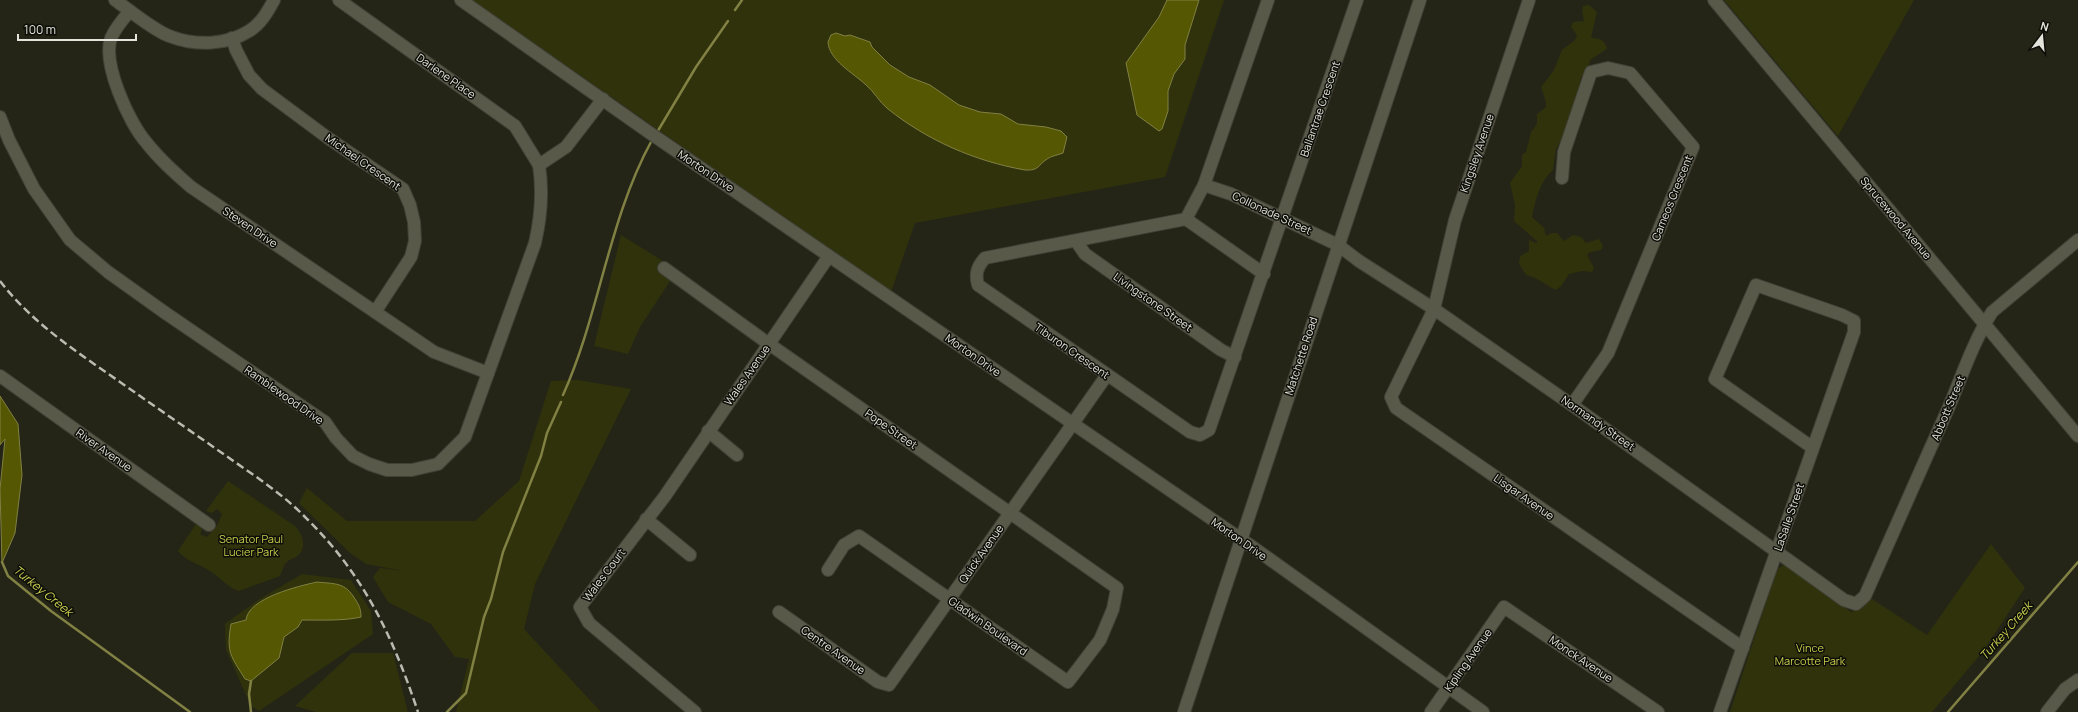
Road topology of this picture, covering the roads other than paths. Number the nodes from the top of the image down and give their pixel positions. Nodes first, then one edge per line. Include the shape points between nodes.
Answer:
1 (115, 0) edge
2 (274, 0) edge
3 (339, 0) edge
4 (461, 0) edge
5 (1268, 0) edge
6 (1357, 0) edge
7 (1420, 0) edge
8 (1529, 0) edge
9 (1714, 0) edge
10 (130, 11) junction
11 (232, 38) junction
12 (603, 99) junction
13 (0, 118) edge
14 (539, 165) junction
15 (1562, 178) dead end
16 (1204, 185) junction
17 (1284, 218) junction
18 (1186, 220) junction
19 (2078, 240) edge
20 (1076, 241) junction
21 (1338, 245) junction
22 (829, 256) junction
23 (664, 268) dead end
24 (1264, 274) junction
25 (1434, 309) junction
26 (375, 312) junction
27 (1985, 324) junction
28 (769, 344) junction
29 (1235, 357) junction
30 (488, 373) junction
31 (1107, 375) junction
32 (0, 376) edge
33 (1572, 405) junction
34 (1072, 423) junction
35 (708, 431) junction
36 (2078, 436) edge
37 (1813, 448) junction
38 (737, 455) dead end
39 (665, 496) joint
40 (1010, 512) junction
41 (646, 519) junction
42 (209, 525) dead end
43 (1241, 539) junction
44 (1777, 550) junction
45 (690, 556) dead end
46 (828, 570) dead end
47 (1117, 588) joint
48 (950, 599) junction
49 (1856, 604) joint
50 (1504, 607) joint
51 (779, 612) dead end
52 (1743, 648) junction
53 (2078, 680) edge
54 (889, 685) joint
55 (1448, 688) junction
56 (695, 712) edge
57 (1184, 712) edge
58 (1431, 712) edge
59 (1483, 712) edge
60 (1658, 712) edge
61 (1720, 712) edge
62 (2047, 712) edge

1 - 10 street
2 - 11 street via 264,18 249,31
3 - 14 street, Darlene Place via 515,126
4 - 12 street, Morton Drive
5 - 16 street
6 - 17 street, Ballantrae Crescent
7 - 21 street, Matchette Road
8 - 25 street, Kingsley Avenue via 1454,220
9 - 27 street, Sprucewood Avenue
10 - 11 street via 170,37 201,44
10 - 26 street, Steven Drive via 111,38 108,56 125,107 144,141 191,187
11 - 26 street, Michael Crescent via 249,75 262,89 403,189 414,222 415,241 411,257
12 - 14 street via 566,147
12 - 22 street, Morton Drive
13 - 30 street, Ramblewood Drive via 34,189 70,240 108,272 164,312 325,422 336,438 354,456 369,464 387,470 412,470 438,464 465,437
14 - 30 street, Ramblewood Drive via 542,183 541,205 535,243
15 - 33 street, Cameos Crescent via 1564,152 1591,72 1608,68 1630,72 1693,147 1608,353
16 - 17 street, Collonade Street
16 - 18 street
17 - 21 street, Collonade Street
17 - 24 street, Tiburon Crescent
18 - 20 street, Tiburon Crescent
18 - 24 street
19 - 27 street, Abbott Street via 1992,312
20 - 29 street, Livingstone Street via 1085,254 1221,350
20 - 31 street, Tiburon Crescent via 985,258 978,266 978,285
21 - 25 street, Normandy Street
21 - 43 street, Matchette Road
22 - 28 street, Wales Avenue
22 - 34 street, Morton Drive
23 - 28 street, Pope Street
24 - 29 street, Tiburon Crescent
25 - 33 street, Normandy Street
25 - 52 street, Lisgar Avenue via 1391,397 1396,408
26 - 30 street, Steven Drive via 434,352
27 - 36 street, Sprucewood Avenue
27 - 49 street, Abbott Street via 1977,337 1865,596
28 - 35 street, Wales Avenue
28 - 40 street, Pope Street
29 - 31 street, Tiburon Crescent via 1209,430 1200,435 1190,432
31 - 34 street, Quick Avenue
32 - 42 street, River Avenue
33 - 44 street, Normandy Street
34 - 40 street, Quick Avenue
34 - 43 street, Morton Drive
35 - 38 street
35 - 39 street, Wales Avenue
37 - 37 street, LaSalle Street via 1854,332 1854,322 1842,315 1756,285 1715,380
37 - 44 street, LaSalle Street
39 - 41 street, Wales Court
40 - 47 street, Pope Street
40 - 48 street, Quick Avenue
41 - 45 street
41 - 56 street, Wales Court via 580,606 589,622
43 - 55 street, Morton Drive
43 - 57 street, Matchette Road
44 - 49 street, Normandy Street via 1844,600
44 - 52 street, LaSalle Street
46 - 48 street, Gladwin Boulevard via 844,545 859,536
47 - 48 street, Gladwin Boulevard via 1113,609 1100,640 1068,682
48 - 54 street, Quick Avenue
50 - 55 street, Kipling Avenue
50 - 60 street, Monck Avenue
51 - 54 street, Centre Avenue via 878,682
52 - 61 street, LaSalle Street
53 - 62 street via 2065,690
55 - 58 street, Kipling Avenue
55 - 59 street, Morton Drive

